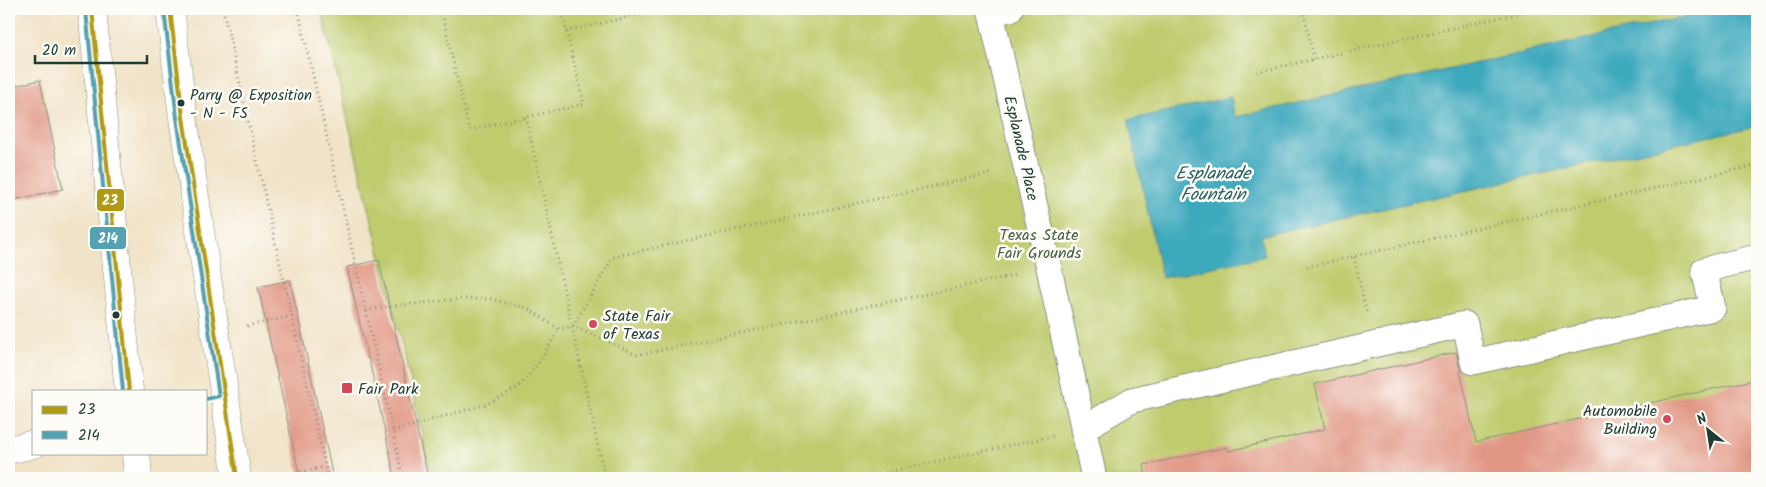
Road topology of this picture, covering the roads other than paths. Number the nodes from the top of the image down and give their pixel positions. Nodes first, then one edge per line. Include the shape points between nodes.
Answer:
1 (92, 9) edge
2 (170, 9) edge
3 (1010, 9) edge
4 (1757, 257) edge
5 (129, 390) edge
6 (216, 403) edge
7 (1084, 429) junction
8 (32, 444) edge
9 (9, 450) edge
10 (136, 454) edge
11 (138, 478) edge
12 (237, 478) edge
13 (1094, 478) edge

1 - 5 main road
2 - 6 main road
3 - 7 street, Esplanade Place via 991,13
4 - 7 street via 1704,270 1713,308 1473,362 1465,324 1132,400
6 - 12 main road
7 - 13 street, Esplanade Place
8 - 9 main road
10 - 11 main road

